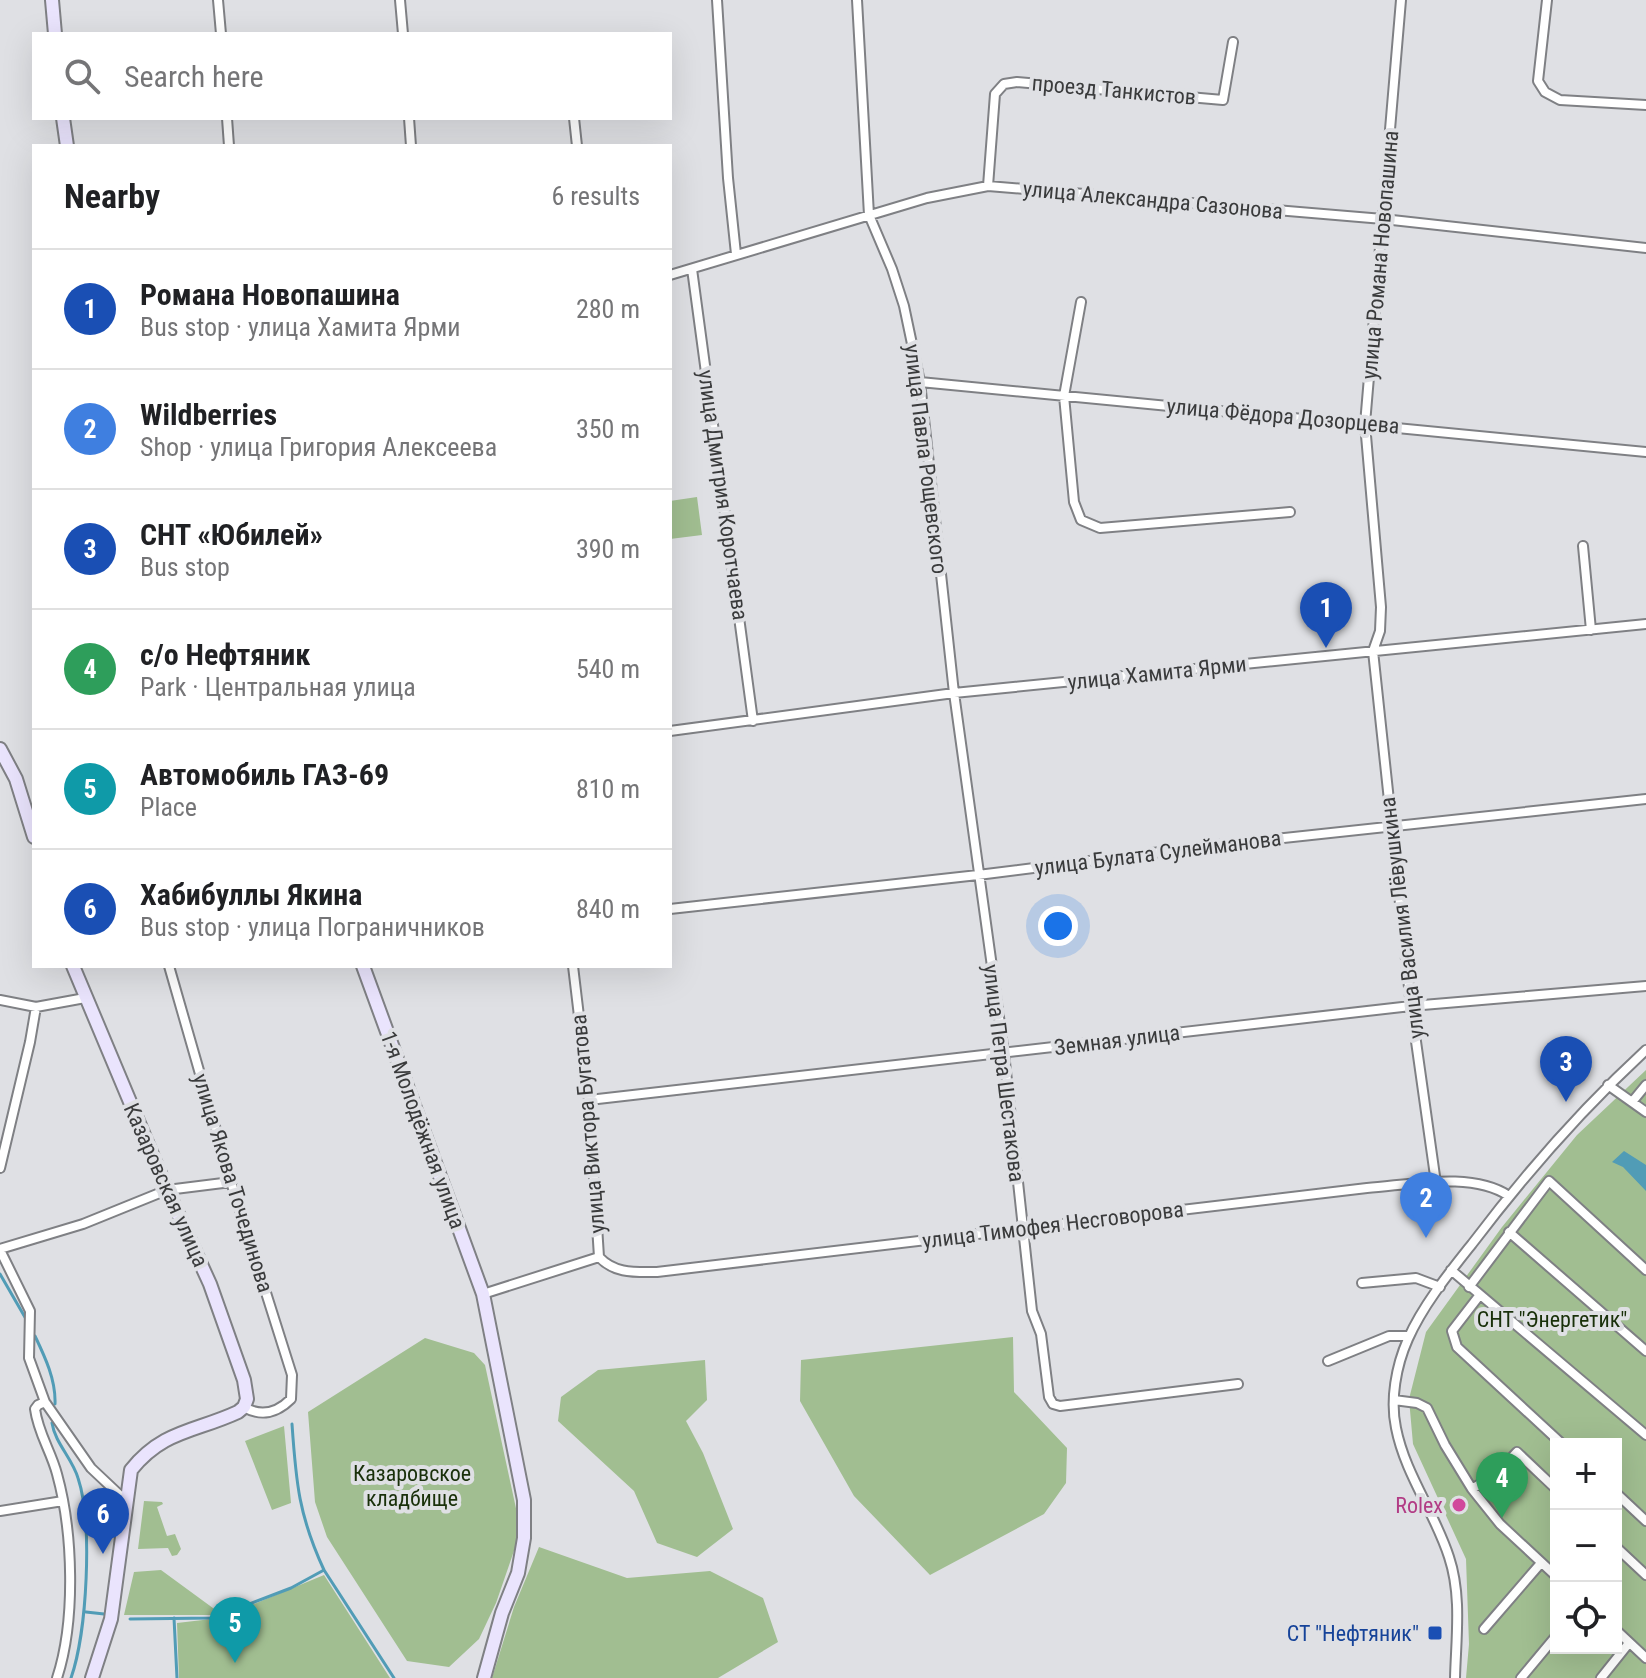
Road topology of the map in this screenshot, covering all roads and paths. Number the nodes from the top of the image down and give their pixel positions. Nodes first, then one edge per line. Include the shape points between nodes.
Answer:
1 (52, 0) edge
2 (218, 0) edge
3 (400, 0) edge
4 (717, 0) edge
5 (857, 0) edge
6 (1401, 0) edge
7 (1547, 0) edge
8 (55, 32) edge
9 (221, 32) edge
10 (403, 32) edge
11 (1233, 42) dead end
12 (1646, 105) edge
13 (63, 120) edge
14 (227, 120) edge
15 (409, 120) edge
16 (574, 120) edge
17 (67, 144) edge
18 (229, 144) edge
19 (411, 144) edge
20 (577, 144) edge
21 (988, 186) junction
22 (869, 215) junction
23 (1383, 219) junction
24 (1646, 248) edge
25 (736, 254) junction
26 (692, 269) junction
27 (672, 274) edge
28 (1081, 302) dead end
29 (920, 382) junction
30 (1064, 396) junction
31 (1365, 424) junction
32 (1646, 452) edge
33 (1290, 512) dead end
34 (1583, 546) dead end
35 (1646, 624) edge
36 (1591, 630) junction
37 (1373, 651) junction
38 (954, 693) junction
39 (753, 721) junction
40 (672, 731) edge
41 (0, 749) edge
42 (1646, 799) edge
43 (1392, 828) junction
44 (32, 831) edge
45 (978, 875) junction
46 (672, 909) edge
47 (74, 968) edge
48 (170, 968) edge
49 (364, 968) edge
50 (573, 968) edge
51 (1646, 986) edge
52 (85, 998) junction
53 (0, 1000) edge
54 (1411, 1006) junction
55 (36, 1007) junction
56 (1646, 1050) edge
57 (1004, 1053) junction
58 (1608, 1085) junction
59 (1646, 1085) edge
60 (589, 1100) junction
61 (1632, 1102) junction
62 (1646, 1112) edge
63 (0, 1168) edge
64 (231, 1182) junction
65 (1436, 1183) junction
66 (167, 1190) junction
67 (1509, 1196) junction
68 (1023, 1229) junction
69 (1509, 1232) junction
70 (0, 1250) edge
71 (599, 1257) junction
72 (1451, 1270) junction
73 (1646, 1270) edge
74 (1362, 1283) dead end
75 (1440, 1287) junction
76 (1469, 1287) junction
77 (483, 1294) junction
78 (1479, 1296) junction
79 (1409, 1336) junction
80 (1646, 1351) edge
81 (1328, 1361) dead end
82 (1238, 1384) dead end
83 (1394, 1400) junction
84 (45, 1402) junction
85 (244, 1407) junction
86 (1646, 1435) edge
87 (1556, 1438) edge
88 (1550, 1483) edge
89 (1472, 1489) junction
90 (1622, 1499) edge
91 (63, 1501) junction
92 (126, 1501) junction
93 (0, 1511) edge
94 (1646, 1521) edge
95 (1622, 1553) edge
96 (1541, 1563) junction
97 (1550, 1571) edge
98 (1646, 1575) edge
99 (1484, 1629) dead end
100 (1622, 1636) edge
101 (1550, 1643) edge
102 (1629, 1643) junction
103 (1646, 1658) edge
104 (57, 1678) edge
105 (92, 1678) edge
106 (484, 1678) edge
107 (1455, 1678) edge
108 (1521, 1678) edge
109 (1601, 1678) edge

1 - 8 street
2 - 9 street
3 - 10 street
4 - 25 street
5 - 22 street, улица Павла Рощевского
6 - 23 street, улица Романа Новопашина
7 - 12 street via 1538,81 1545,92 1560,100
11 - 21 street, проезд Танкистов via 1223,100 1004,84 995,94
13 - 17 street
14 - 18 street
15 - 19 street
16 - 20 street
21 - 22 street, улица Александра Сазонова
21 - 23 street, улица Александра Сазонова
22 - 25 street, улица Александра Сазонова
22 - 29 street, улица Павла Рощевского via 904,306
23 - 24 street, улица Александра Сазонова
23 - 31 street, улица Романа Новопашина
25 - 26 street, улица Александра Сазонова
26 - 27 street, улица Александра Сазонова
26 - 39 street, улица Дмитрия Коротчаева
28 - 30 street
29 - 30 street, улица Фёдора Дозорцева
29 - 38 street, улица Павла Рощевского
30 - 31 street, улица Фёдора Дозорцева
30 - 33 street via 1074,502 1081,520 1100,528
31 - 32 street, улица Фёдора Дозорцева
31 - 37 street, улица Романа Новопашина via 1381,607
34 - 36 street
35 - 36 street, улица Хамита Ярми
36 - 37 street, улица Хамита Ярми
37 - 38 street, улица Хамита Ярми
37 - 43 street, улица Василия Лёвушкина
38 - 39 street, улица Хамита Ярми
38 - 45 street, улица Павла Рощевского
39 - 40 street, улица Хамита Ярми
41 - 44 street
42 - 43 street, улица Булата Сулейманова
43 - 45 street, улица Булата Сулейманова
43 - 54 street, улица Василия Лёвушкина
45 - 46 street, улица Булата Сулейманова
45 - 57 street, улица Петра Шестакова
47 - 52 street, Казаровская улица
48 - 64 street, улица Якова Точединова
49 - 77 street, 1-я Молодёжная улица
50 - 60 street, улица Виктора Бугатова
51 - 54 street, Земная улица
52 - 55 street
52 - 66 street, Казаровская улица
53 - 55 street
54 - 57 street, Земная улица
54 - 65 street, улица Василия Лёвушкина
55 - 63 street
56 - 58 street
57 - 60 street, Земная улица
57 - 68 street, улица Петра Шестакова
58 - 61 street
58 - 67 street
59 - 61 street
60 - 71 street, улица Виктора Бугатова
61 - 62 street
64 - 66 street
64 - 85 street, улица Якова Точединова via 292,1375 291,1399 282,1407 259,1414
65 - 67 street, улица Тимофея Несговорова via 1473,1182
65 - 68 street, улица Тимофея Несговорова
66 - 70 street
66 - 85 street, Казаровская улица via 210,1284 239,1367
67 - 72 street
68 - 71 street, улица Тимофея Несговорова via 657,1272 626,1272
68 - 82 street, улица Петра Шестакова via 1032,1311 1053,1404
69 - 73 street via 1549,1181
69 - 76 street
69 - 80 street
70 - 84 street via 30,1311 29,1358
71 - 77 street, улица Виктора Бугатова
72 - 75 street
72 - 76 street
74 - 75 street via 1416,1278
75 - 79 street
76 - 78 street
77 - 106 street, 1-я Молодёжная улица via 524,1500 518,1573
78 - 86 street
78 - 87 street via 1452,1331 1457,1347
79 - 81 street via 1389,1336
79 - 83 street
83 - 89 street via 1427,1408
83 - 107 street via 1403,1452 1452,1568
84 - 91 street via 35,1409 36,1416
84 - 92 street via 91,1468
85 - 92 street via 146,1451 131,1470
88 - 89 street via 1517,1452
89 - 96 street
90 - 94 street
91 - 93 street
91 - 104 street via 69,1524 69,1578
92 - 105 street via 111,1619
95 - 98 street
96 - 97 street
96 - 99 street
100 - 102 street
101 - 108 street
102 - 103 street
102 - 109 street

